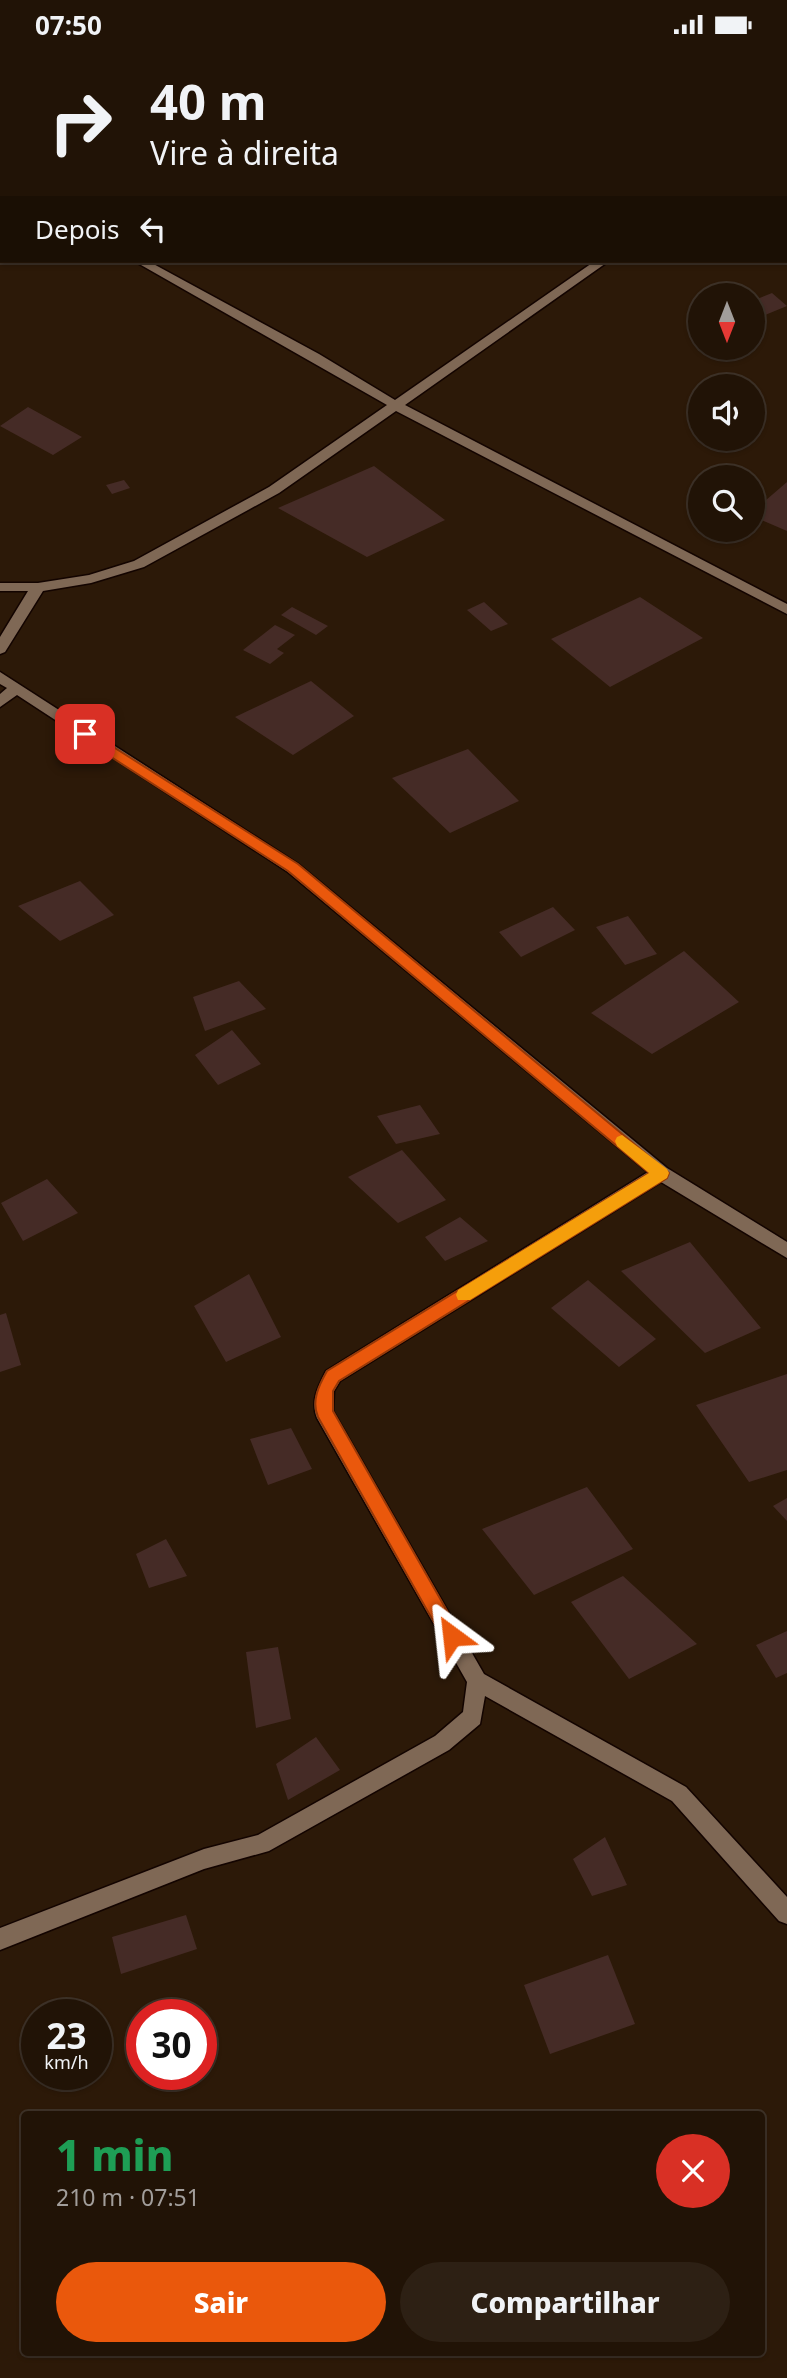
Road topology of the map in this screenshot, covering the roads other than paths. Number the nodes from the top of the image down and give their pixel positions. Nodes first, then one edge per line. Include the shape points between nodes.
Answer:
1 (144, 263) edge
2 (600, 263) edge
3 (397, 406) junction
4 (0, 587) edge
5 (38, 587) junction
6 (787, 610) edge
7 (0, 649) edge
8 (0, 677) edge
9 (15, 689) junction
10 (0, 702) edge
11 (661, 1173) junction
12 (787, 1251) edge
13 (477, 1681) junction
14 (787, 1913) edge
15 (0, 1939) edge

1 - 3 street
2 - 3 street
3 - 5 street via 274,490 139,564 91,579
3 - 6 street
4 - 5 street
5 - 7 street
8 - 9 street
9 - 10 street
9 - 11 street via 293,868
11 - 12 street
11 - 13 street via 333,1376 325,1391 324,1412
13 - 14 street via 680,1794
13 - 15 street via 473,1717 442,1743 262,1844 204,1859

